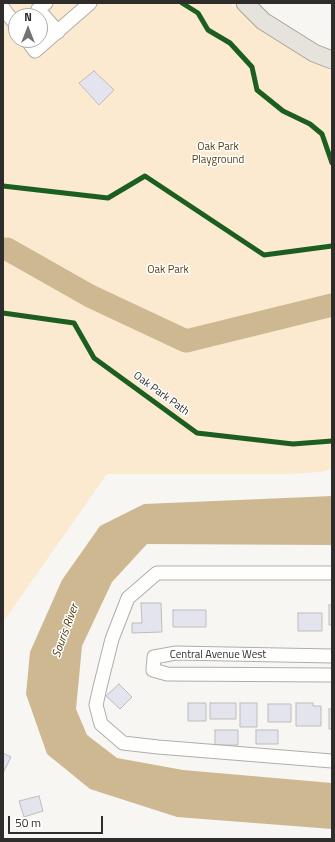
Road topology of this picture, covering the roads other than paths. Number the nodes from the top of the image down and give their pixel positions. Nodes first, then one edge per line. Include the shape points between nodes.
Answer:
1 (46, 3) edge
2 (90, 3) edge
3 (245, 3) edge
4 (58, 32) junction
5 (48, 40) edge
6 (332, 60) edge
7 (332, 573) edge
8 (332, 656) edge
9 (332, 676) edge
10 (332, 760) edge

1 - 4 street via 38,10
2 - 4 street
3 - 6 main road via 263,21 314,53
4 - 5 street
7 - 10 street via 157,573 128,598 112,639 96,705 101,724 123,743
8 - 9 street, Central Avenue West via 176,653 154,657 153,670 167,674

